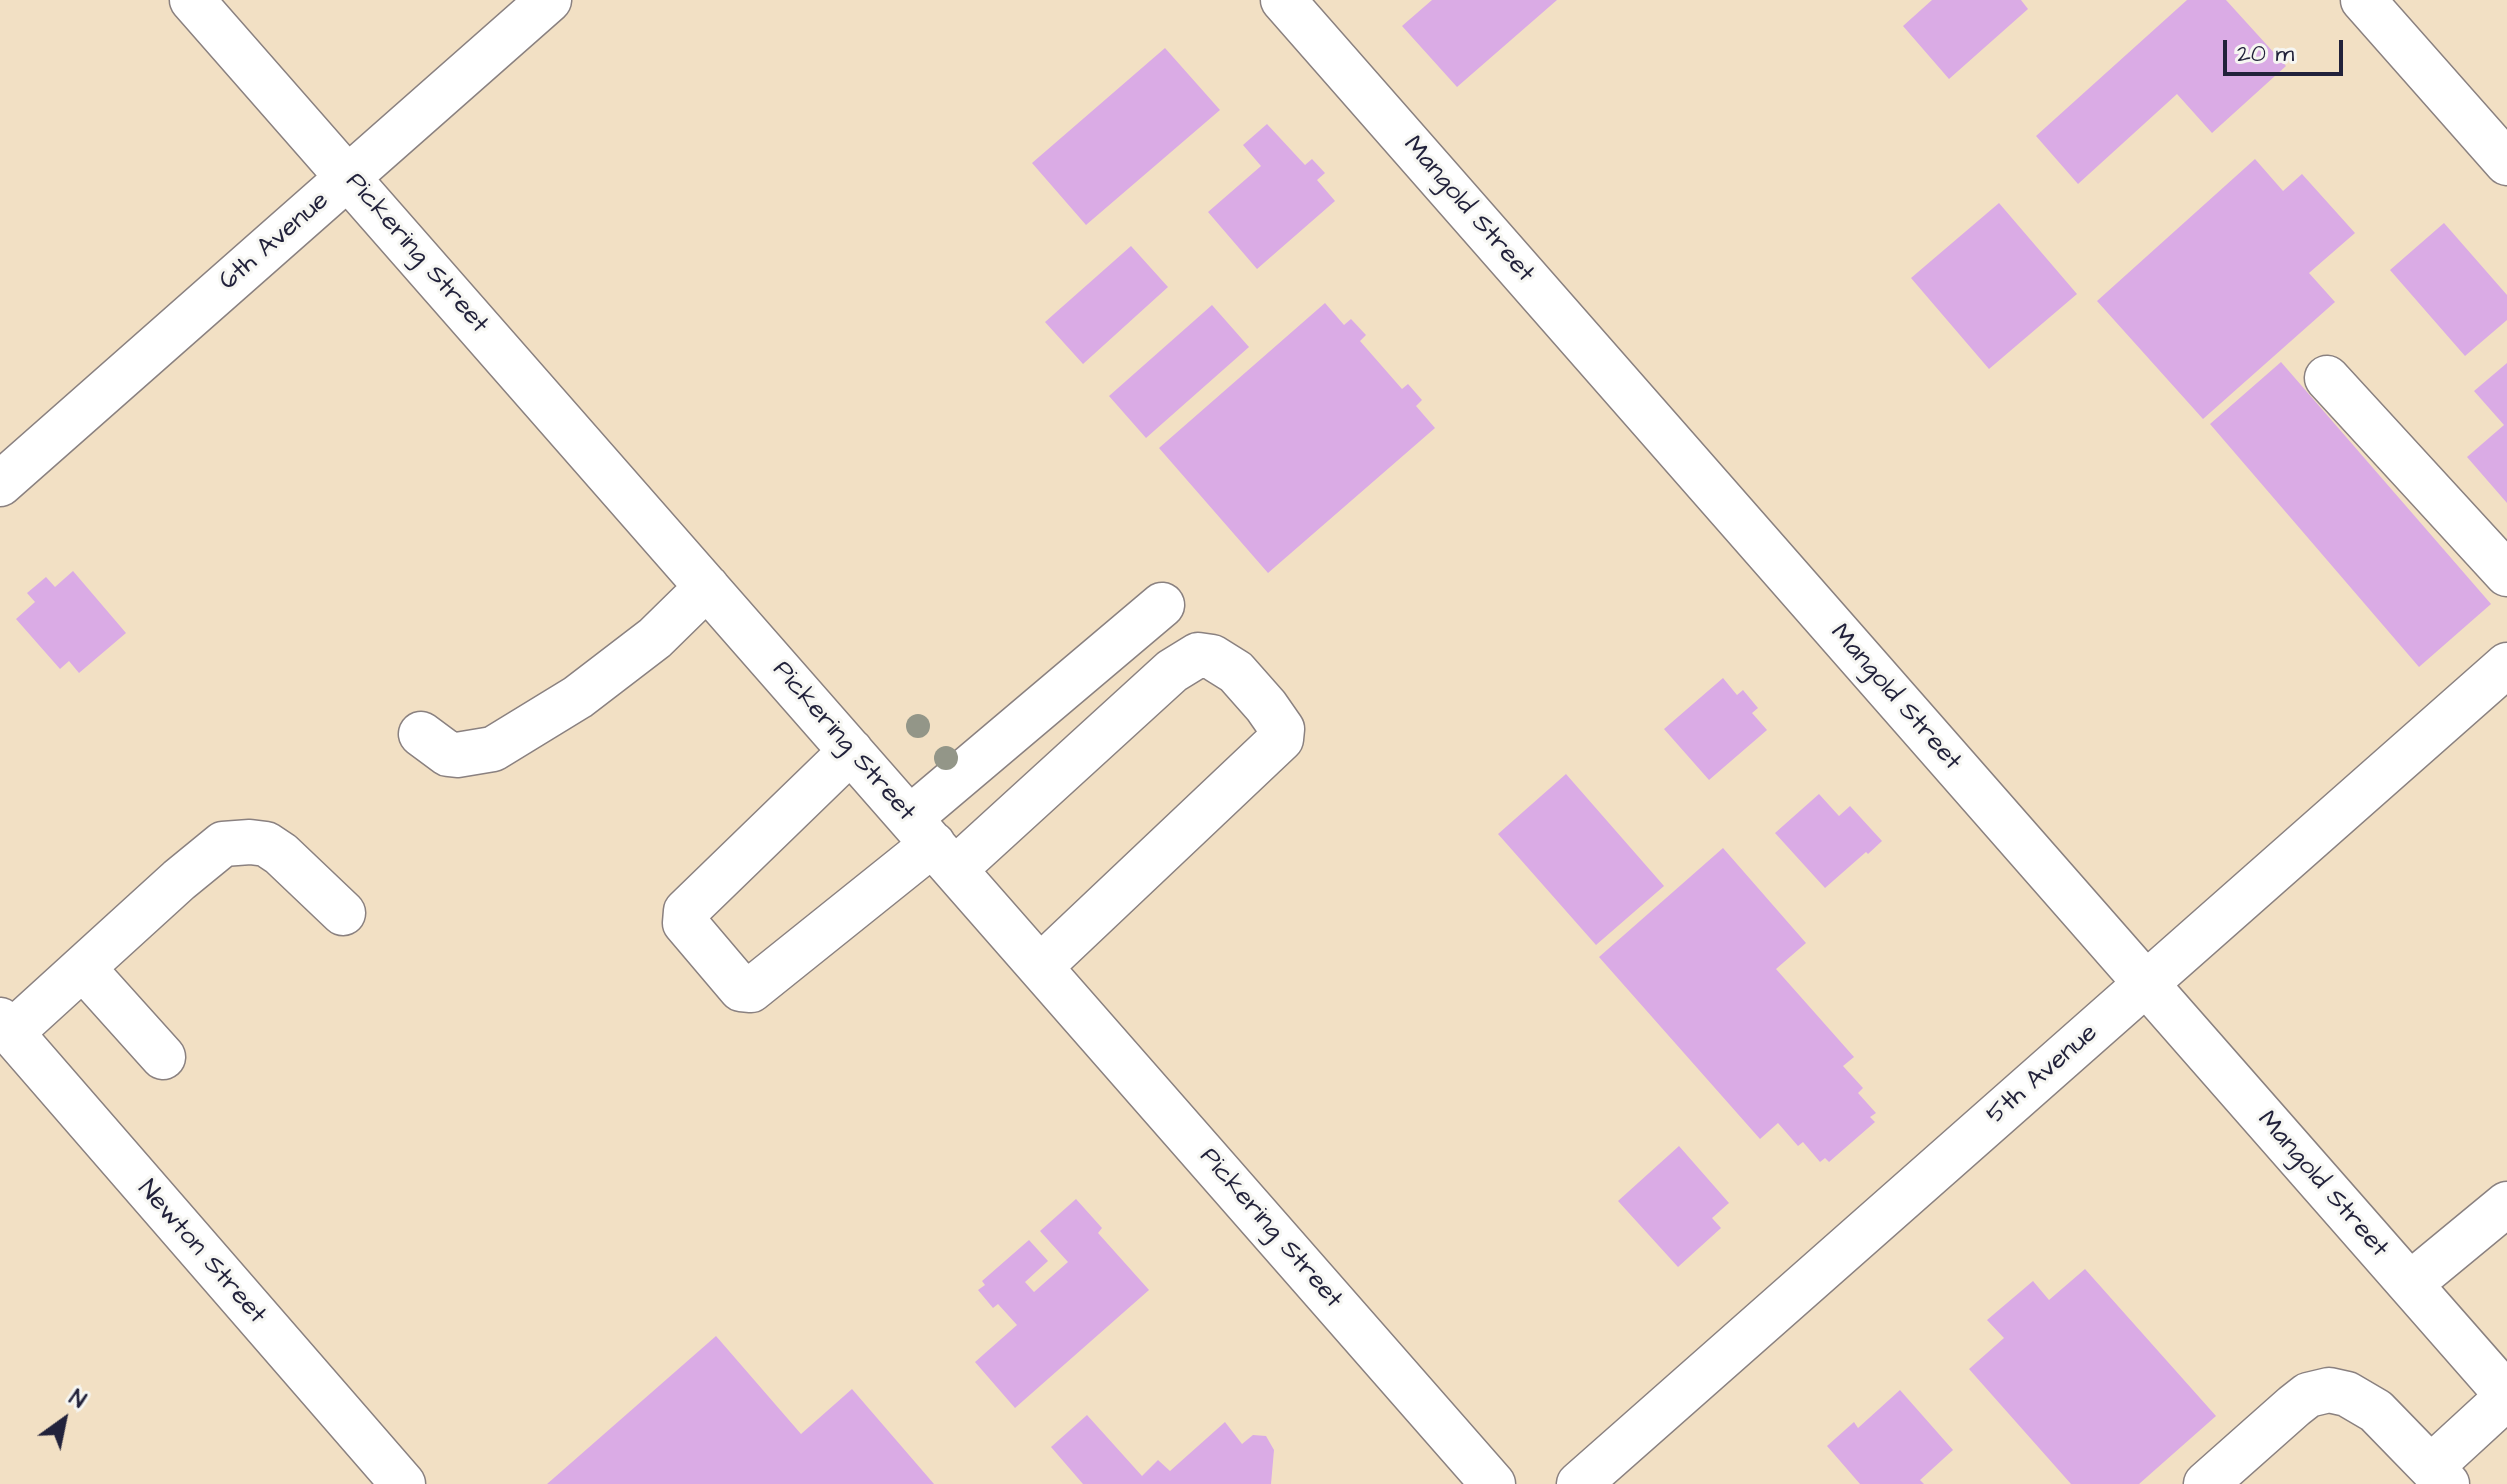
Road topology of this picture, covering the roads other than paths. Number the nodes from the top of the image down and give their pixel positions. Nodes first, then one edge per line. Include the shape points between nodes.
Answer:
1 (192, 0) edge
2 (549, 0) edge
3 (1283, 0) edge
4 (2363, 0) edge
5 (2507, 163) edge
6 (348, 177) junction
7 (2327, 378) dead end
8 (0, 484) edge
9 (2507, 574) edge
10 (707, 587) junction
11 (1162, 605) dead end
12 (2507, 665) edge
13 (421, 734) dead end
14 (851, 751) junction
15 (933, 844) junction
16 (343, 913) dead end
17 (1040, 967) junction
18 (83, 968) junction
19 (2146, 985) junction
20 (6, 1026) edge
21 (163, 1057) dead end
22 (2507, 1204) edge
23 (2410, 1284) junction
24 (2507, 1396) edge
25 (2440, 1475) edge
26 (403, 1484) edge
27 (1493, 1484) edge
28 (1579, 1484) edge
29 (2206, 1484) edge

1 - 6 street, Pickering Street
2 - 6 street, 6th Avenue
3 - 19 street, Mangold Street
4 - 5 street
6 - 8 street, 6th Avenue
6 - 10 street, Pickering Street
7 - 9 street
10 - 13 street via 655,638 578,697 493,749 448,754
10 - 14 street, Pickering Street
11 - 15 street
12 - 19 street, 5th Avenue
14 - 15 street, Pickering Street
14 - 15 street via 686,911 685,923 741,989 751,990
15 - 17 street, Pickering Street
15 - 17 street via 1198,655 1236,672 1266,706 1282,729 1281,739
16 - 18 street via 266,844 223,844
17 - 27 street, Pickering Street
18 - 20 street
18 - 21 street
19 - 23 street, Mangold Street
19 - 28 street, 5th Avenue
20 - 26 street, Newton Street
22 - 23 street
23 - 24 street, Mangold Street
24 - 25 street
25 - 29 street via 2364,1402 2329,1390 2308,1395

